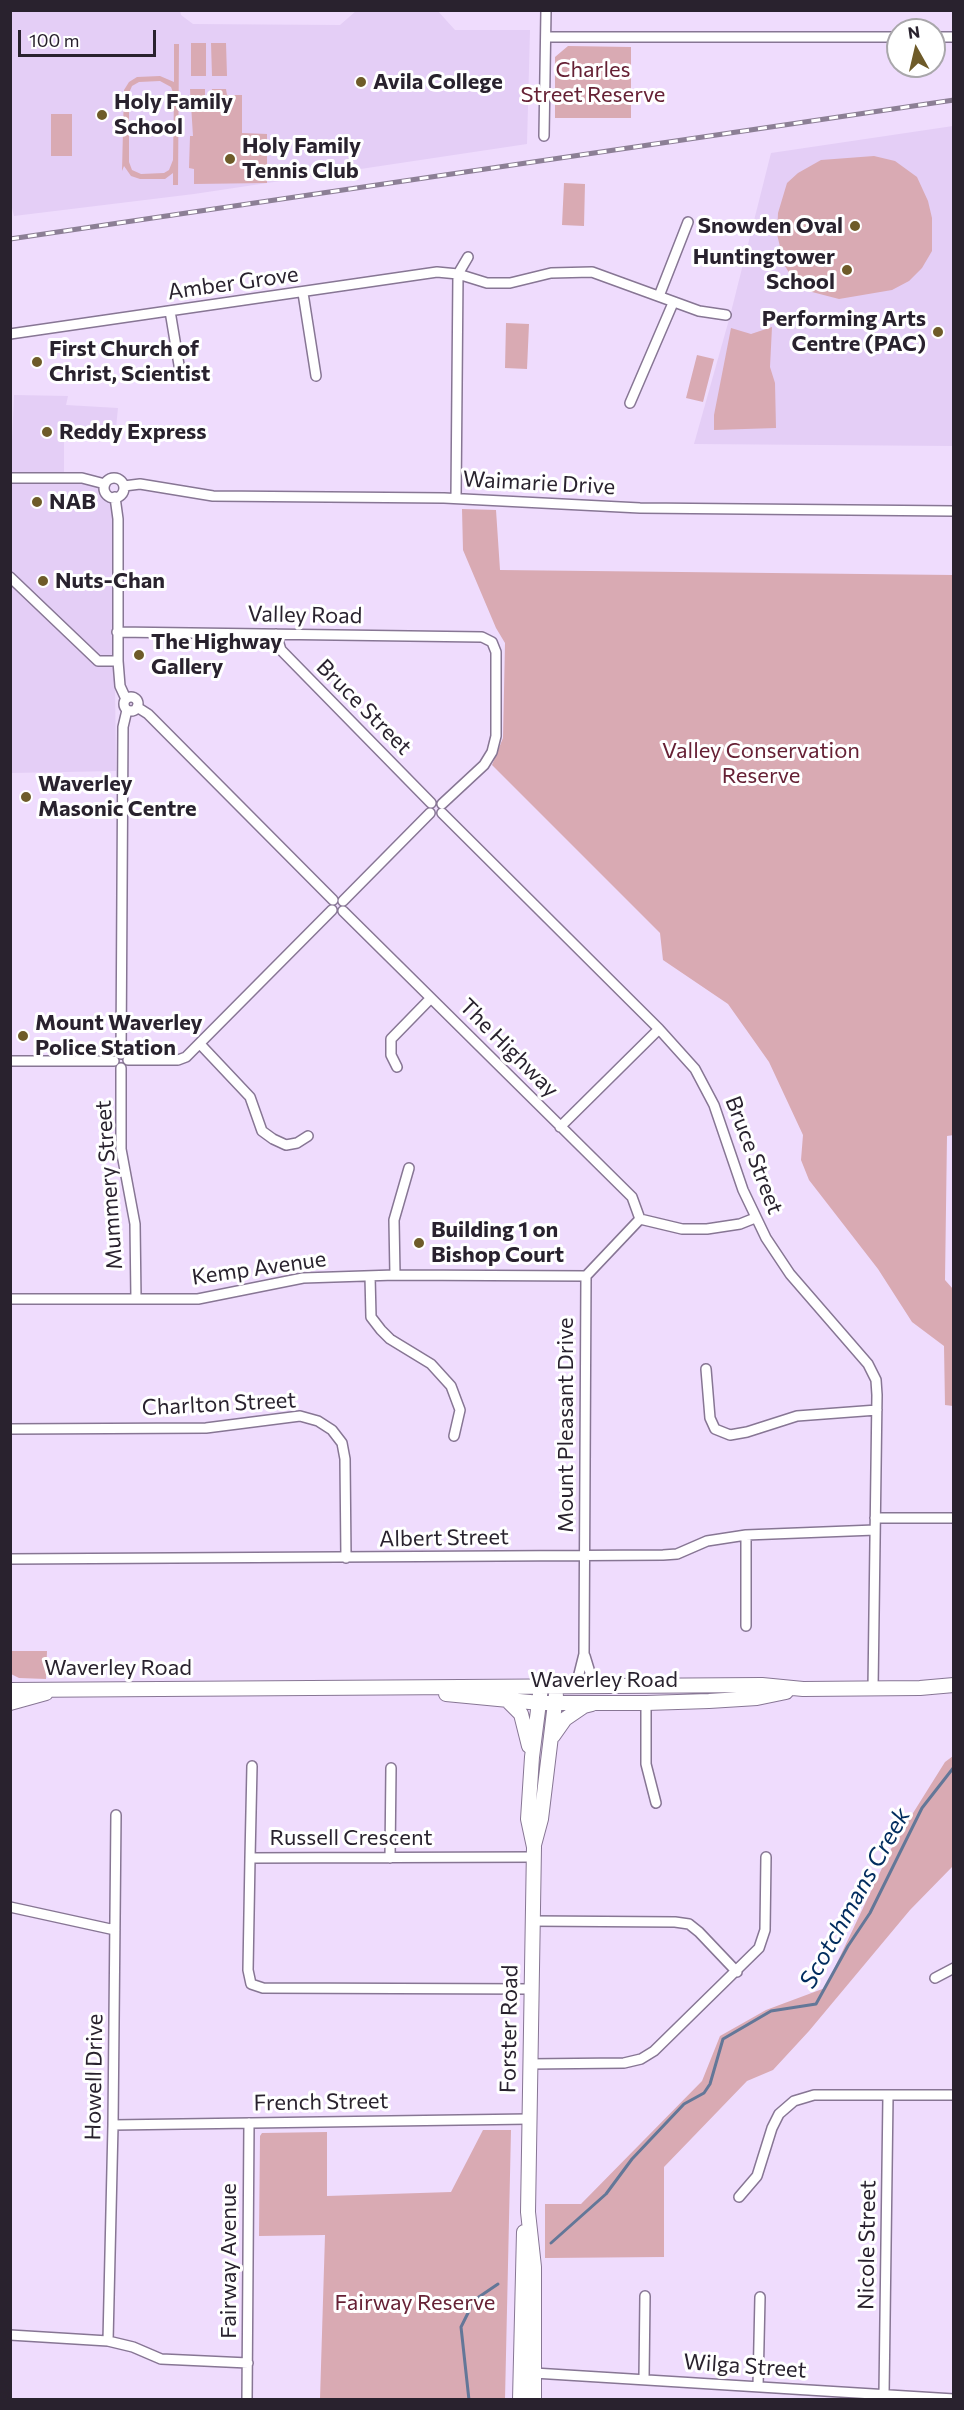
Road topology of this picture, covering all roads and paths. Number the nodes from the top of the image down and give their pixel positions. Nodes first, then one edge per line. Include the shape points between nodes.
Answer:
1 (546, 10) edge
2 (546, 37) junction
3 (886, 37) edge
4 (544, 136) dead end
5 (688, 222) dead end
6 (468, 257) dead end
7 (458, 274) junction
8 (303, 293) junction
9 (659, 296) junction
10 (673, 303) junction
11 (170, 311) junction
12 (726, 315) dead end
13 (12, 335) edge
14 (316, 376) dead end
15 (181, 377) dead end
16 (630, 403) dead end
17 (10, 478) edge
18 (105, 484) junction
19 (124, 486) junction
20 (115, 497) junction
21 (456, 498) junction
22 (954, 511) edge
23 (10, 577) edge
24 (117, 632) junction
25 (276, 634) junction
26 (118, 661) junction
27 (126, 699) junction
28 (137, 707) junction
29 (126, 710) junction
30 (431, 808) junction
31 (442, 808) junction
32 (343, 901) junction
33 (332, 905) junction
34 (342, 911) junction
35 (430, 998) junction
36 (659, 1029) junction
37 (200, 1044) junction
38 (10, 1061) edge
39 (121, 1061) junction
40 (397, 1068) dead end
41 (560, 1127) junction
42 (308, 1136) dead end
43 (409, 1168) dead end
44 (755, 1218) junction
45 (640, 1219) junction
46 (395, 1275) junction
47 (369, 1276) junction
48 (586, 1276) junction
49 (10, 1299) edge
50 (136, 1299) junction
51 (706, 1369) dead end
52 (877, 1410) junction
53 (10, 1430) edge
54 (454, 1437) dead end
55 (875, 1518) junction
56 (954, 1518) edge
57 (875, 1530) junction
58 (746, 1535) junction
59 (585, 1556) junction
60 (346, 1558) junction
61 (10, 1559) edge
62 (746, 1626) dead end
63 (585, 1654) junction
64 (10, 1683) edge
65 (954, 1685) edge
66 (572, 1686) junction
67 (600, 1686) junction
68 (646, 1686) junction
69 (541, 1687) junction
70 (557, 1687) junction
71 (873, 1688) junction
72 (920, 1688) junction
73 (57, 1689) junction
74 (405, 1689) junction
75 (803, 1689) junction
76 (18, 1690) edge
77 (954, 1696) edge
78 (507, 1700) junction
79 (555, 1702) junction
80 (598, 1702) junction
81 (646, 1702) junction
82 (10, 1703) edge
83 (540, 1703) junction
84 (550, 1744) junction
85 (532, 1757) junction
86 (252, 1766) dead end
87 (391, 1768) dead end
88 (656, 1803) dead end
89 (117, 1815) dead end
90 (534, 1852) junction
91 (766, 1857) dead end
92 (250, 1858) junction
93 (390, 1858) junction
94 (10, 1907) edge
95 (532, 1921) junction
96 (115, 1930) junction
97 (954, 1968) edge
98 (737, 1971) junction
99 (935, 1978) dead end
100 (531, 1989) junction
101 (529, 2064) junction
102 (954, 2095) edge
103 (888, 2096) junction
104 (528, 2119) junction
105 (249, 2123) junction
106 (113, 2125) junction
107 (739, 2197) dead end
108 (645, 2296) dead end
109 (760, 2297) dead end
110 (10, 2335) edge
111 (108, 2341) junction
112 (248, 2363) junction
113 (527, 2373) junction
114 (644, 2378) junction
115 (758, 2386) junction
116 (884, 2394) junction
117 (828, 2395) edge
118 (954, 2399) edge
119 (247, 2400) edge
120 (520, 2400) edge
121 (534, 2400) edge

1 - 2 street
2 - 3 street
2 - 4 street
5 - 9 street
6 - 7 street
7 - 8 street, Amber Grove via 437,272
7 - 9 street, Amber Grove via 486,283 510,283 550,273 592,272
7 - 21 street
8 - 11 street, Amber Grove
8 - 14 street
9 - 10 street, Amber Grove
10 - 12 street, Amber Grove
10 - 16 street
11 - 13 street, Amber Grove
11 - 15 street
17 - 18 street via 82,478
18 - 19 street via 114,478
18 - 20 street via 106,493
19 - 20 street via 123,492
19 - 21 street, Waimarie Drive via 140,484 213,496
20 - 24 street
21 - 22 street, Waimarie Drive via 640,508
23 - 26 street via 98,661
24 - 25 street, Valley Road
24 - 26 street
25 - 30 street, Bruce Street via 281,650
25 - 31 street, Valley Road via 482,637 492,642 496,652 496,736 492,752
26 - 27 street via 120,686
27 - 28 street via 135,699
27 - 29 street
28 - 29 street
28 - 33 street
29 - 39 street, Mummery Street
30 - 31 street via 436,801
30 - 32 street
31 - 36 street, Bruce Street
32 - 33 street via 337,898
32 - 34 street
33 - 34 street via 338,913
33 - 37 street
34 - 35 street, The Highway
35 - 40 street via 390,1039
35 - 41 street, The Highway
36 - 41 street
36 - 44 street, Bruce Street via 703,1082
37 - 39 street via 178,1060
37 - 42 street via 250,1096 262,1131 286,1145
38 - 39 street
39 - 50 street, Mummery Street via 121,1149 135,1224
41 - 45 street, The Highway via 632,1197
43 - 46 street via 394,1220
44 - 45 street via 707,1229 682,1229
44 - 52 street, Bruce Street via 790,1274 868,1364 876,1380
45 - 48 street
46 - 47 street, Kemp Avenue
46 - 48 street, Kemp Avenue
47 - 50 street, Kemp Avenue via 303,1278 198,1299
47 - 54 street via 371,1317 390,1339 430,1364 451,1386 460,1410
48 - 59 street, Mount Pleasant Drive
49 - 50 street, Kemp Avenue
51 - 52 street via 710,1418 716,1429 730,1435 797,1416
52 - 55 street, Bruce Street
53 - 60 street, Charlton Street via 206,1428 300,1416 318,1421 342,1443
55 - 56 street
55 - 57 street, Bruce Street
57 - 58 street, Albert Street
57 - 71 street, Bruce Street
58 - 59 street, Albert Street via 707,1541 677,1554
58 - 62 street
59 - 60 street, Albert Street
59 - 63 street, Mount Pleasant Drive
60 - 61 street, Albert Street
63 - 66 street, Mount Pleasant Drive
63 - 67 street, Mount Pleasant Drive via 592,1679
64 - 76 main road
65 - 72 main road, Waverley Road
66 - 67 main road, Waverley Road
66 - 70 main road, Waverley Road
67 - 68 main road, Waverley Road
68 - 75 main road, Waverley Road via 762,1685
68 - 81 main road
69 - 70 main road, Waverley Road
69 - 74 main road, Waverley Road
69 - 83 main road, Forster Road
70 - 79 main road, Forster Road
71 - 72 main road, Waverley Road
71 - 75 main road, Waverley Road
72 - 77 main road, Waverley Road
73 - 74 main road, Waverley Road
73 - 76 main road, Waverley Road
73 - 82 main road
74 - 78 main road, Waverley Road
75 - 81 main road, Waverley Road via 757,1698
78 - 83 main road, Waverley Road
78 - 85 main road via 521,1714
79 - 80 main road, Waverley Road
79 - 83 main road, Waverley Road
79 - 84 main road, Forster Road
80 - 81 main road, Waverley Road
80 - 84 main road via 565,1719
81 - 88 street via 646,1764
83 - 85 main road, Forster Road
84 - 90 main road, Forster Road via 542,1819
85 - 90 main road, Forster Road via 528,1819
86 - 92 street
87 - 93 street
89 - 96 street, Howell Drive
90 - 93 street, Russell Crescent
90 - 95 main road, Forster Road
91 - 98 street via 765,1930 759,1948
92 - 93 street, Russell Crescent
92 - 100 street, Russell Crescent via 251,1984 263,1988
94 - 96 street
95 - 98 street via 689,1924
95 - 100 main road, Forster Road
96 - 106 street, Howell Drive
97 - 99 street
98 - 101 street via 654,2051 640,2059 624,2063
100 - 101 main road, Forster Road
101 - 104 main road, Forster Road
102 - 103 street
103 - 107 street via 814,2094 794,2101 779,2114 757,2176
103 - 116 street, Nicole Street
104 - 105 street, French Street
104 - 113 main road, Forster Road via 528,2212 534,2267
105 - 106 street, French Street
105 - 112 street, Fairway Avenue
106 - 111 street, Howell Drive
108 - 114 street
109 - 115 street
110 - 111 street
111 - 112 street via 134,2346 161,2358
112 - 119 street, Fairway Avenue
113 - 114 street, Wilga Street
113 - 120 main road, Forster Road
113 - 121 main road, Forster Road
114 - 115 street, Wilga Street
115 - 117 street, Wilga Street
116 - 117 street, Wilga Street
116 - 118 street, Wilga Street

